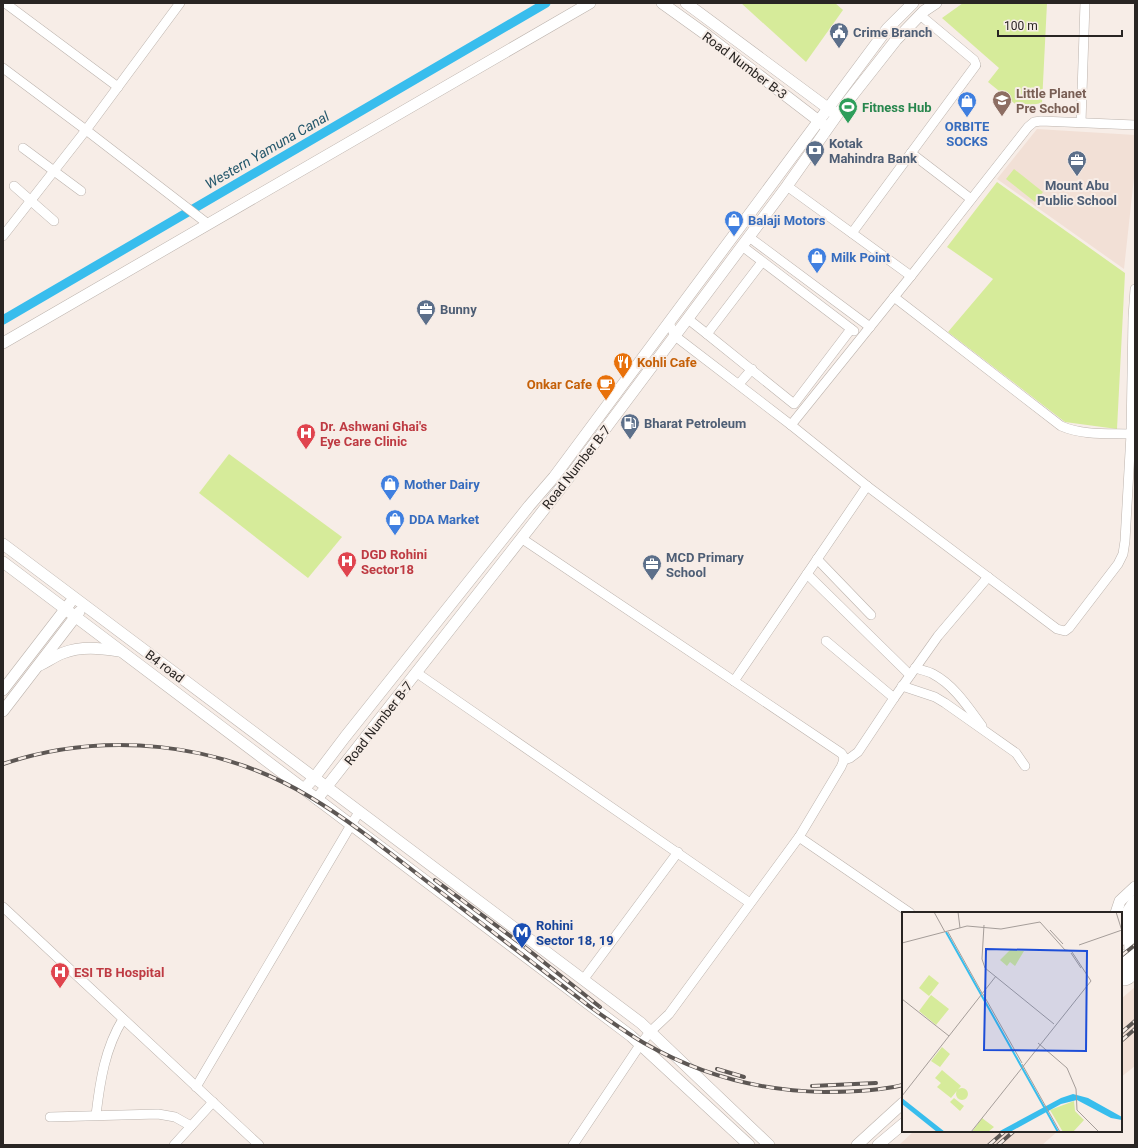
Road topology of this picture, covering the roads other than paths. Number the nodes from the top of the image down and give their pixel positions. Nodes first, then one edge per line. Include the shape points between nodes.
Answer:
1 (5, 3) edge
2 (180, 3) edge
3 (590, 3) edge
4 (662, 3) edge
5 (686, 3) edge
6 (913, 3) edge
7 (936, 3) edge
8 (1085, 3) edge
9 (920, 15) junction
10 (3, 68) edge
11 (118, 87) junction
12 (828, 108) junction
13 (837, 115) junction
14 (819, 120) junction
15 (1081, 122) junction
16 (1135, 125) edge
17 (828, 128) junction
18 (86, 130) junction
19 (23, 148) dead end
20 (911, 153) junction
21 (54, 171) junction
22 (14, 186) dead end
23 (787, 186) junction
24 (81, 190) dead end
25 (971, 199) junction
26 (31, 200) junction
27 (54, 221) dead end
28 (205, 221) junction
29 (852, 233) junction
30 (3, 236) edge
31 (746, 242) junction
32 (762, 262) junction
33 (910, 276) junction
34 (1135, 289) edge
35 (894, 297) junction
36 (1134, 317) edge
37 (688, 319) junction
38 (669, 323) junction
39 (870, 327) junction
40 (851, 329) junction
41 (707, 334) junction
42 (675, 336) junction
43 (862, 337) junction
44 (3, 343) edge
45 (752, 369) junction
46 (738, 384) junction
47 (791, 424) junction
48 (1133, 434) edge
49 (554, 477) junction
50 (564, 484) junction
51 (867, 486) junction
52 (521, 538) junction
53 (3, 544) edge
54 (817, 559) junction
55 (3, 562) edge
56 (807, 574) junction
57 (988, 577) junction
58 (74, 598) junction
59 (84, 606) junction
60 (64, 609) junction
61 (872, 615) dead end
62 (75, 616) junction
63 (826, 641) dead end
64 (122, 652) junction
65 (36, 667) junction
66 (913, 672) junction
67 (417, 673) junction
68 (734, 681) junction
69 (902, 686) junction
70 (3, 690) edge
71 (894, 698) junction
72 (214, 703) junction
73 (3, 711) edge
74 (205, 715) junction
75 (989, 735) junction
76 (844, 760) junction
77 (1025, 766) dead end
78 (314, 778) junction
79 (328, 788) junction
80 (304, 790) junction
81 (318, 799) junction
82 (359, 812) junction
83 (351, 824) junction
84 (799, 837) junction
85 (678, 852) junction
86 (1135, 886) edge
87 (1135, 902) edge
88 (750, 903) junction
89 (3, 907) edge
90 (909, 912) edge
91 (1116, 912) edge
92 (1135, 920) edge
93 (1122, 934) edge
94 (1122, 960) edge
95 (1130, 972) edge
96 (583, 980) junction
97 (123, 1019) junction
98 (650, 1032) junction
99 (640, 1045) junction
100 (196, 1087) junction
101 (212, 1102) junction
102 (902, 1104) edge
103 (96, 1115) junction
104 (50, 1117) dead end
105 (902, 1125) edge
106 (191, 1126) junction
107 (174, 1145) edge
108 (259, 1145) edge
109 (573, 1145) edge
110 (749, 1145) edge
111 (769, 1145) edge
112 (857, 1145) edge
113 (878, 1145) edge

1 - 11 street
2 - 11 street
3 - 28 street
4 - 14 street, Road Number B-3
5 - 12 street
6 - 12 street, Road Number B-7 via 887,29
7 - 9 street, Road Number B-7
8 - 15 street
9 - 13 street, Road Number B-7 via 896,40
9 - 20 street via 974,60 976,65
10 - 18 street
11 - 18 street
12 - 13 street
12 - 14 street, Road Number B-7
13 - 17 street, Road Number B-7
14 - 17 street, Road Number B-3
14 - 38 street, Road Number B-7
15 - 16 street
15 - 25 street via 1034,122
17 - 23 street, Road Number B-7
18 - 21 street
18 - 28 street
19 - 21 street
20 - 25 street
20 - 29 street
21 - 24 street
21 - 26 street
22 - 26 street
23 - 29 street
23 - 31 street, Road Number B-7
25 - 33 street
26 - 27 street
26 - 30 street
28 - 44 street
29 - 33 street
31 - 32 street
31 - 37 street, Road Number B-7
31 - 39 street
32 - 40 street
32 - 41 street
33 - 35 street
34 - 36 street
35 - 39 street
35 - 48 street via 1061,426 1084,433
36 - 48 street
37 - 41 street
37 - 42 street, Road Number B-7
38 - 42 street
38 - 49 street, Road Number B-7
39 - 43 street
40 - 43 street
40 - 45 street via 794,404
41 - 45 street
42 - 46 street
42 - 50 street, Road Number B-7
43 - 47 street
45 - 46 street
46 - 47 street
47 - 51 street
48 - 57 street via 1123,554 1069,628 1065,631 1057,629
49 - 50 street
49 - 78 street, Road Number B-7
50 - 52 street, Road Number B-7
51 - 54 street
51 - 57 street
52 - 67 street, Road Number B-7
52 - 68 street
53 - 58 street, B4 road
54 - 56 street
54 - 61 street
55 - 60 street, B4 road
56 - 66 street
56 - 68 street
57 - 66 street via 938,636
58 - 59 street, B4 road
58 - 60 street
59 - 62 street
59 - 72 street, B4 road
60 - 62 street, B4 road
60 - 70 street
62 - 64 street, B4 road
62 - 65 street
63 - 71 street
64 - 65 street via 102,648 78,648
64 - 74 street, B4 road
65 - 73 street
66 - 69 street
66 - 75 street via 932,673 958,695
67 - 79 street, Road Number B-7
67 - 85 street
68 - 76 street via 841,753
69 - 71 street
69 - 75 street via 945,703
71 - 76 street via 858,752
72 - 74 street
72 - 78 street, B4 road
74 - 80 street, B4 road
75 - 77 street via 1016,753
76 - 84 street
78 - 79 street, B4 road
78 - 80 street, Road Number B-7
79 - 81 street, Road Number B-7
79 - 82 street, B4 road
80 - 81 street, B4 road
81 - 83 street, B4 road
82 - 83 street
82 - 96 street, B4 road
83 - 99 street, B4 road
83 - 100 street
84 - 88 street
84 - 90 street
85 - 88 street
85 - 96 street
86 - 91 street via 1120,902
87 - 93 main road via 1125,917
88 - 98 street via 669,1014
89 - 97 street
92 - 95 main road
94 - 95 main road
96 - 98 street, B4 road
97 - 100 street
97 - 103 street via 108,1050
98 - 99 street
98 - 111 street, B4 road
99 - 109 street
99 - 110 street, B4 road
100 - 101 street
101 - 106 street
101 - 108 street
102 - 112 street
103 - 104 street
103 - 106 street via 168,1115
105 - 113 street
106 - 107 street

